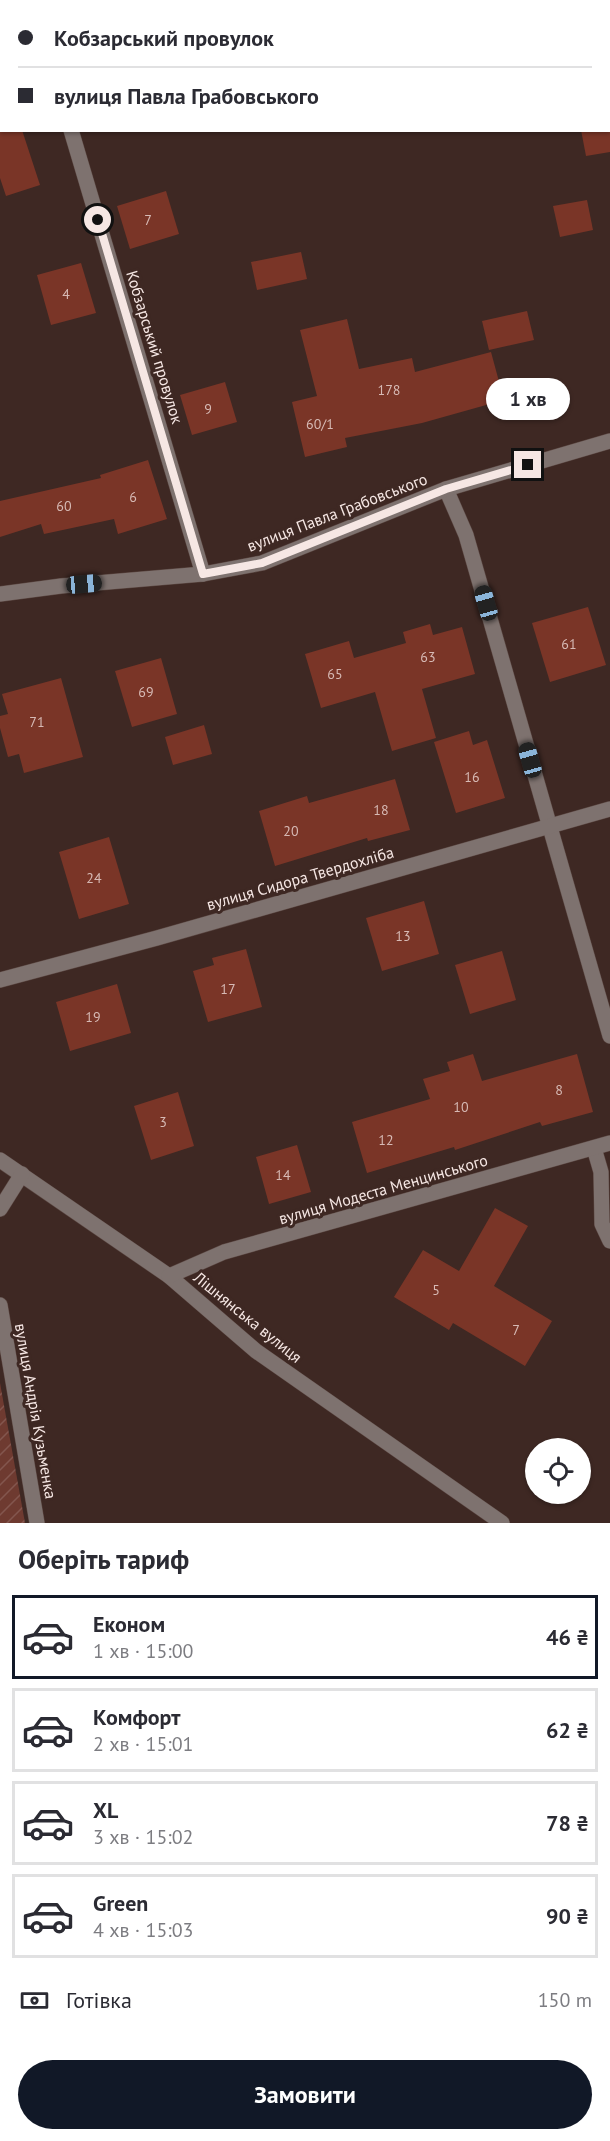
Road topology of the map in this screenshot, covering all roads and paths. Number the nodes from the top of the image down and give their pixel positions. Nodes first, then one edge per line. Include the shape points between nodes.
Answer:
1 (72, 132) edge
2 (610, 441) edge
3 (446, 489) junction
4 (203, 574) junction
5 (0, 594) edge
6 (610, 809) edge
7 (549, 827) junction
8 (0, 980) edge
9 (610, 1036) edge
10 (610, 1143) edge
11 (594, 1148) junction
12 (0, 1160) edge
13 (22, 1174) junction
14 (0, 1209) edge
15 (610, 1241) edge
16 (169, 1276) junction
17 (0, 1305) edge
18 (38, 1523) edge
19 (502, 1523) edge

1 - 4 street, Кобзарський провулок
2 - 3 street, вулиця Павла Грабовського
3 - 4 street, вулиця Павла Грабовського via 262,563
3 - 7 street via 466,535
4 - 5 street, вулиця Павла Грабовського
6 - 7 street, вулиця Сидора Твердохліба
7 - 8 street, вулиця Сидора Твердохліба
7 - 9 street
10 - 11 street, вулиця Модеста Менцинського
11 - 15 street via 601,1172 602,1224
11 - 16 street, вулиця Модеста Менцинського via 224,1252
12 - 13 street, Лішнянська вулиця
13 - 14 street
13 - 16 street, Лішнянська вулиця
16 - 19 street, Лішнянська вулиця via 256,1351
17 - 18 street, вулиця Андрія Кузьменка

